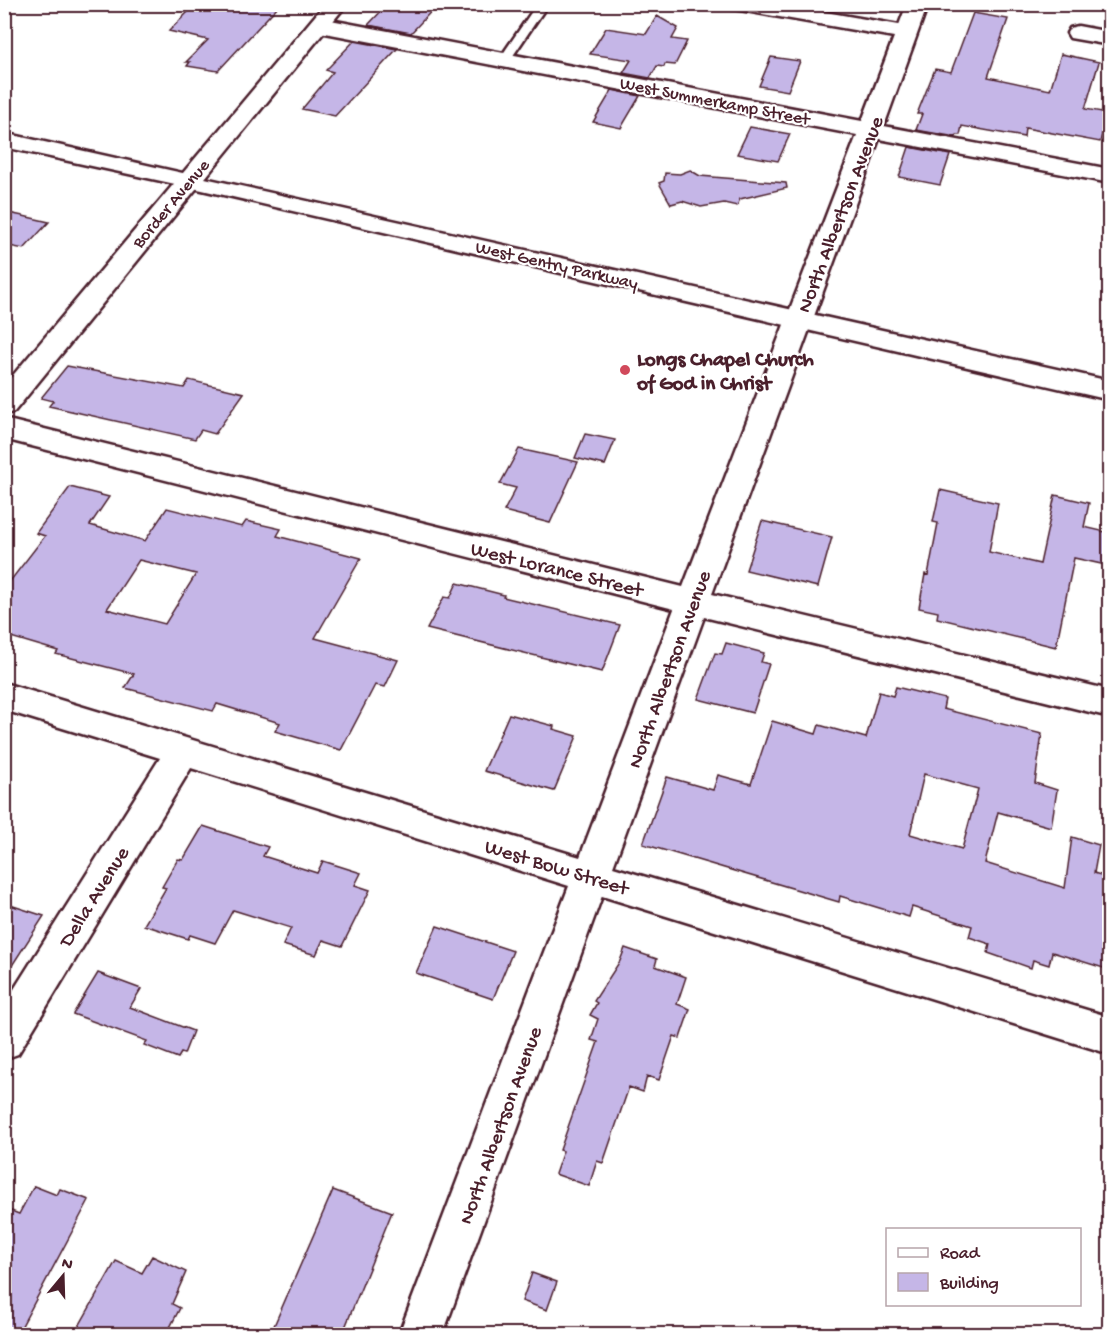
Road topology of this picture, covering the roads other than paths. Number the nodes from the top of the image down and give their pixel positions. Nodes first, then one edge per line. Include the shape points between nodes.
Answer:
1 (337, 4) edge
2 (543, 4) edge
3 (740, 4) edge
4 (913, 19) edge
5 (320, 25) junction
6 (1078, 33) dead end
7 (1110, 39) edge
8 (504, 62) junction
9 (872, 130) junction
10 (4, 140) edge
11 (1110, 176) edge
12 (189, 180) junction
13 (798, 320) junction
14 (1110, 391) edge
15 (4, 405) edge
16 (4, 429) edge
17 (693, 602) junction
18 (4, 696) edge
19 (1110, 704) edge
20 (182, 752) junction
21 (592, 876) junction
22 (1110, 1036) edge
23 (4, 1041) edge
24 (421, 1335) edge

1 - 5 street, Border Avenue
2 - 8 lane
3 - 4 street
4 - 9 street, North Albertson Avenue
5 - 8 street, West Summerkamp Street
5 - 12 street, Border Avenue
6 - 7 street
8 - 9 street, West Summerkamp Street
9 - 11 street, West Summerkamp Street
9 - 13 street, North Albertson Avenue
10 - 12 street, West Gentry Parkway
12 - 13 street, West Gentry Parkway
12 - 15 street, Border Avenue
13 - 14 street, West Gentry Parkway
13 - 17 street, North Albertson Avenue
16 - 17 street, West Lorance Street
17 - 19 street, West Lorance Street
17 - 21 street, North Albertson Avenue
18 - 20 street, West Bow Street
20 - 21 street, West Bow Street
20 - 23 street, Della Avenue
21 - 22 street, West Bow Street
21 - 24 street, North Albertson Avenue

